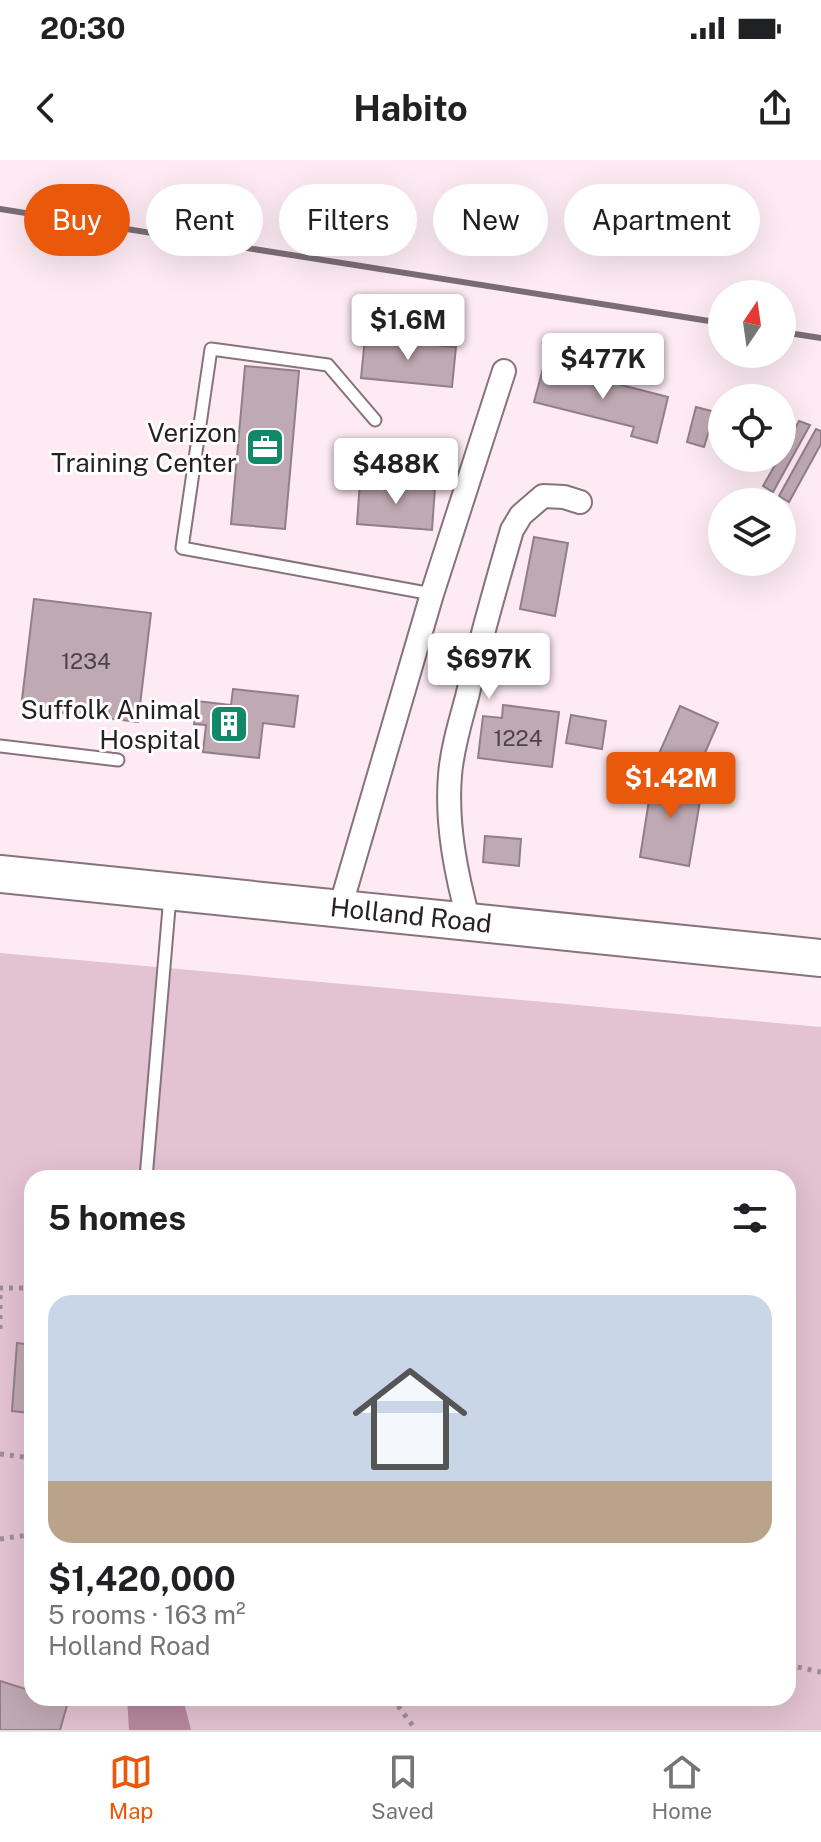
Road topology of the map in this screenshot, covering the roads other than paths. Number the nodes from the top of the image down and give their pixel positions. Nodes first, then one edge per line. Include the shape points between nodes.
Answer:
1 (504, 371) dead end
2 (375, 420) dead end
3 (580, 502) dead end
4 (432, 594) junction
5 (0, 746) edge
6 (118, 760) dead end
7 (0, 874) edge
8 (170, 891) junction
9 (340, 908) junction
10 (469, 922) junction
11 (821, 958) edge
12 (147, 1170) edge

1 - 4 street
2 - 4 lane via 328,365 211,349 182,548
3 - 10 street via 543,496 521,515 512,530 476,658 450,777 451,829
4 - 9 street
5 - 6 lane
7 - 8 main road, Holland Road
8 - 9 main road, Holland Road
8 - 12 lane
9 - 10 main road, Holland Road
10 - 11 main road, Holland Road

